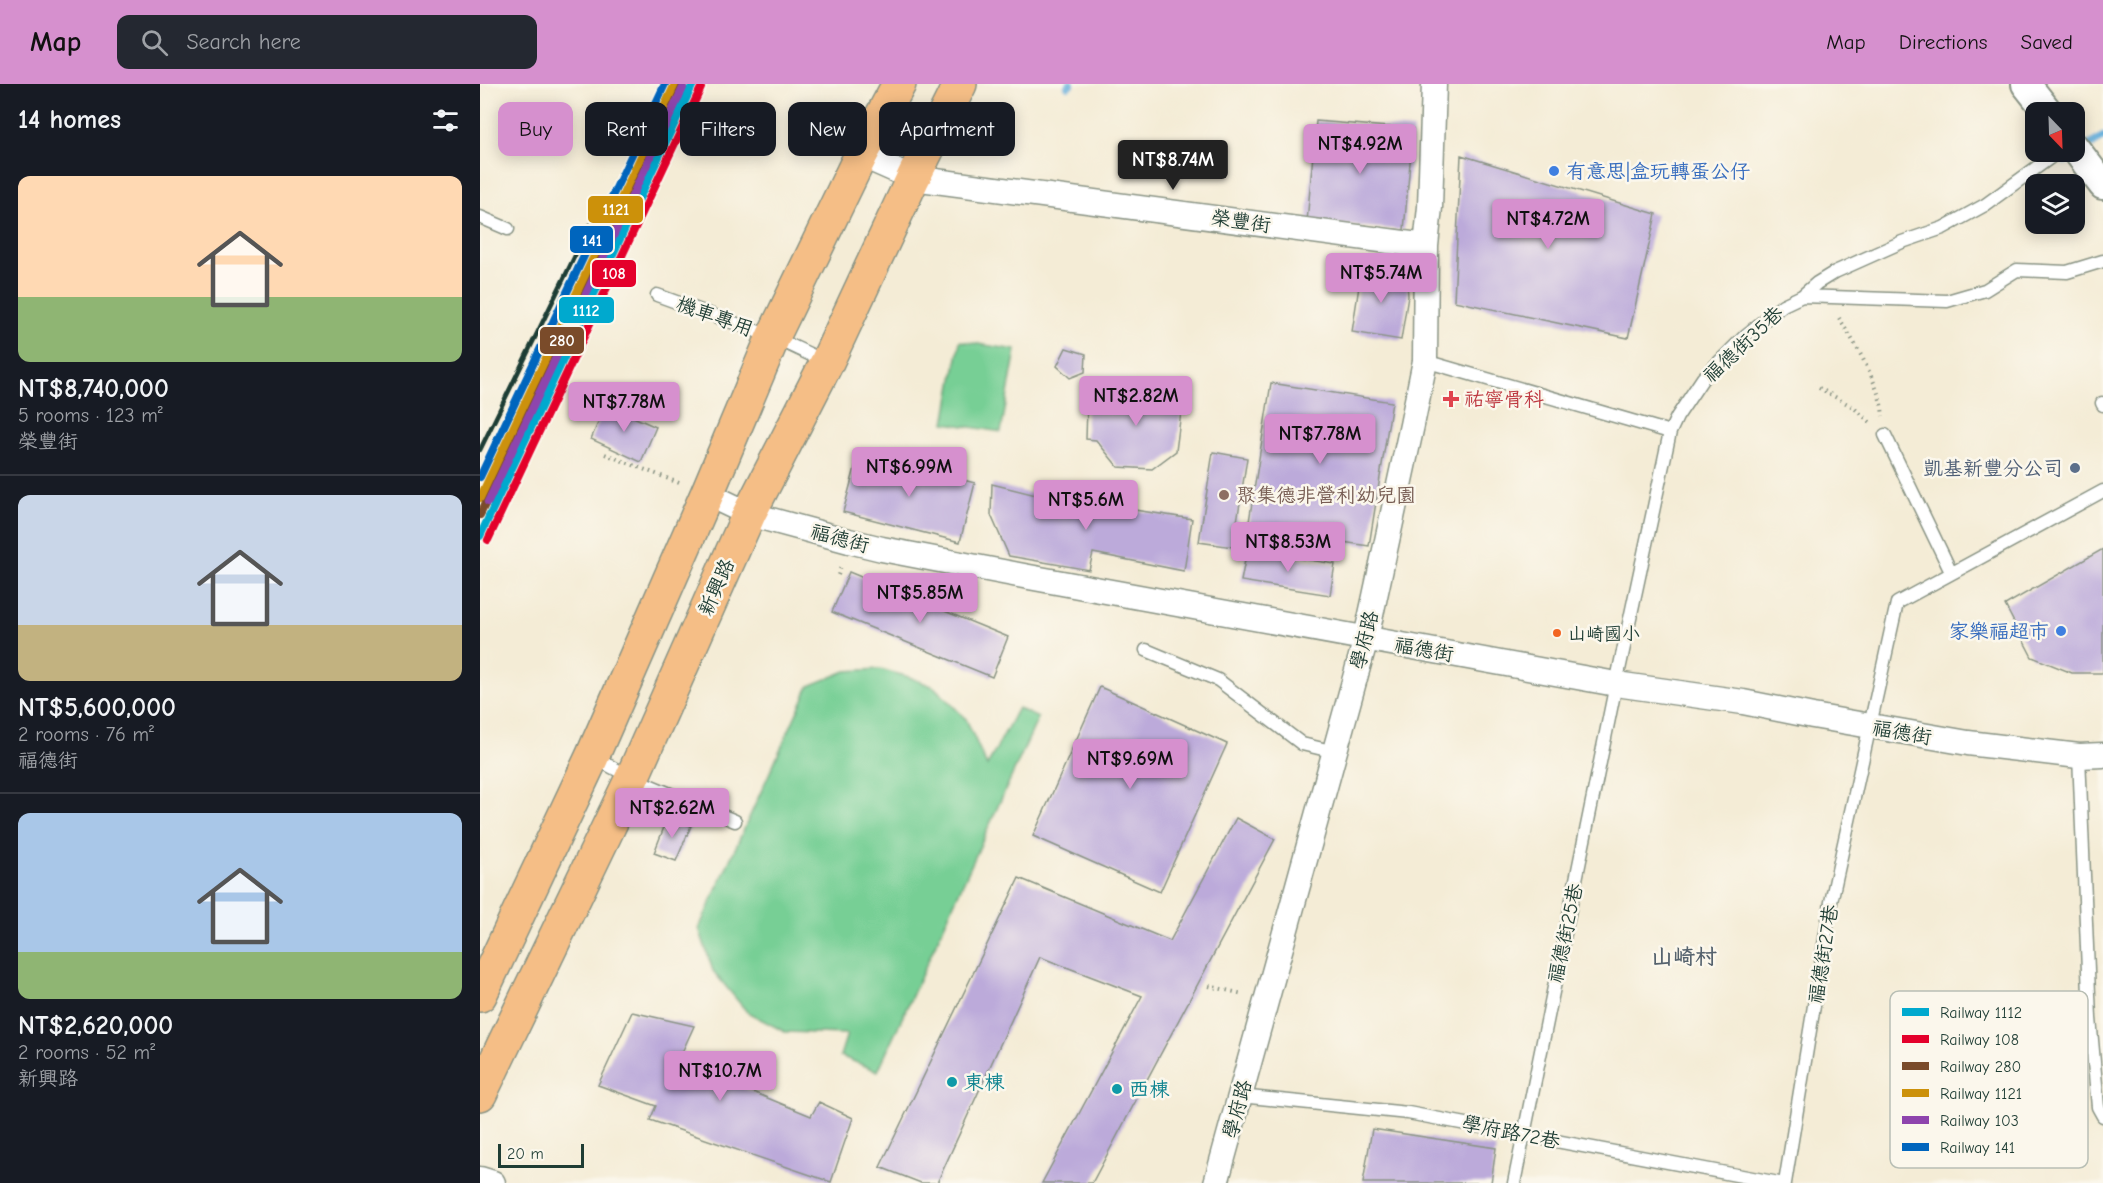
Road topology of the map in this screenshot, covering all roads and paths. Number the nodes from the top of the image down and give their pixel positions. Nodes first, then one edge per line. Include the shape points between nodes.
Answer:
1 (899, 84) edge
2 (960, 84) edge
3 (1434, 84) edge
4 (2026, 84) edge
5 (2040, 102) edge
6 (867, 144) edge
7 (861, 156) edge
8 (863, 156) edge
9 (2044, 162) edge
10 (913, 178) junction
11 (480, 217) edge
12 (508, 229) dead end
13 (1426, 246) junction
14 (2103, 261) edge
15 (657, 295) dead end
16 (1802, 296) junction
17 (1825, 297) junction
18 (773, 337) junction
19 (1425, 361) junction
20 (827, 362) junction
21 (1819, 388) dead end
22 (1670, 432) junction
23 (1885, 435) junction
24 (605, 454) dead end
25 (2103, 491) edge
26 (707, 494) junction
27 (749, 514) junction
28 (1951, 572) junction
29 (1366, 638) junction
30 (1146, 650) dead end
31 (1616, 684) junction
32 (1871, 727) junction
33 (1335, 752) junction
34 (2091, 755) edge
35 (592, 757) junction
36 (632, 778) junction
37 (735, 820) dead end
38 (1209, 986) dead end
39 (480, 995) edge
40 (1267, 999) junction
41 (480, 1094) edge
42 (1240, 1096) junction
43 (2103, 1116) edge
44 (1524, 1134) junction
45 (480, 1179) edge
46 (494, 1183) edge
47 (1216, 1183) edge
48 (1514, 1183) edge
49 (1779, 1183) edge
50 (1785, 1183) edge

1 - 6 main road
2 - 10 main road, 新興路
3 - 13 street, 學府路
4 - 5 street
7 - 18 main road
8 - 10 street, 榮豐街
9 - 16 lane, 福德街35巷 via 1964,217 1835,272
10 - 13 street, 榮豐街
10 - 20 main road, 新興路
11 - 12 lane
13 - 19 street, 學府路
14 - 17 lane via 2067,272 2017,270 1985,290 1947,301
15 - 18 lane, 機車專用
16 - 17 lane
16 - 22 lane, 福德街35巷 via 1783,305 1724,356 1703,378
17 - 23 path via 1851,337 1882,401
18 - 20 lane, 機車專用
18 - 26 main road
19 - 22 lane
19 - 29 street, 學府路
20 - 27 main road, 新興路
21 - 23 path via 1853,407
22 - 31 lane, 福德街35巷
23 - 28 lane
24 - 26 path
25 - 28 lane, 福德街27巷
26 - 27 street, 福德街
26 - 35 main road
27 - 29 street, 福德街 via 882,549
27 - 36 main road, 新興路
28 - 32 lane, 福德街27巷 via 1897,603
29 - 31 street, 福德街
29 - 33 street, 學府路
30 - 33 lane via 1218,680 1302,744
31 - 32 street, 福德街 via 1743,702
31 - 44 lane, 福德街25巷
32 - 34 street, 福德街 via 1968,743
32 - 50 lane, 福德街27巷 via 1831,902
33 - 40 street, 學府路
34 - 43 lane via 2090,1018 2098,1107
35 - 36 lane
35 - 39 main road
36 - 37 lane
36 - 41 main road, 新興路
38 - 40 path
40 - 42 street, 學府路
42 - 44 lane, 學府路72巷 via 1408,1113
42 - 47 street, 學府路
44 - 48 lane, 福德街25巷
44 - 49 lane, 學府路72巷
45 - 46 street

